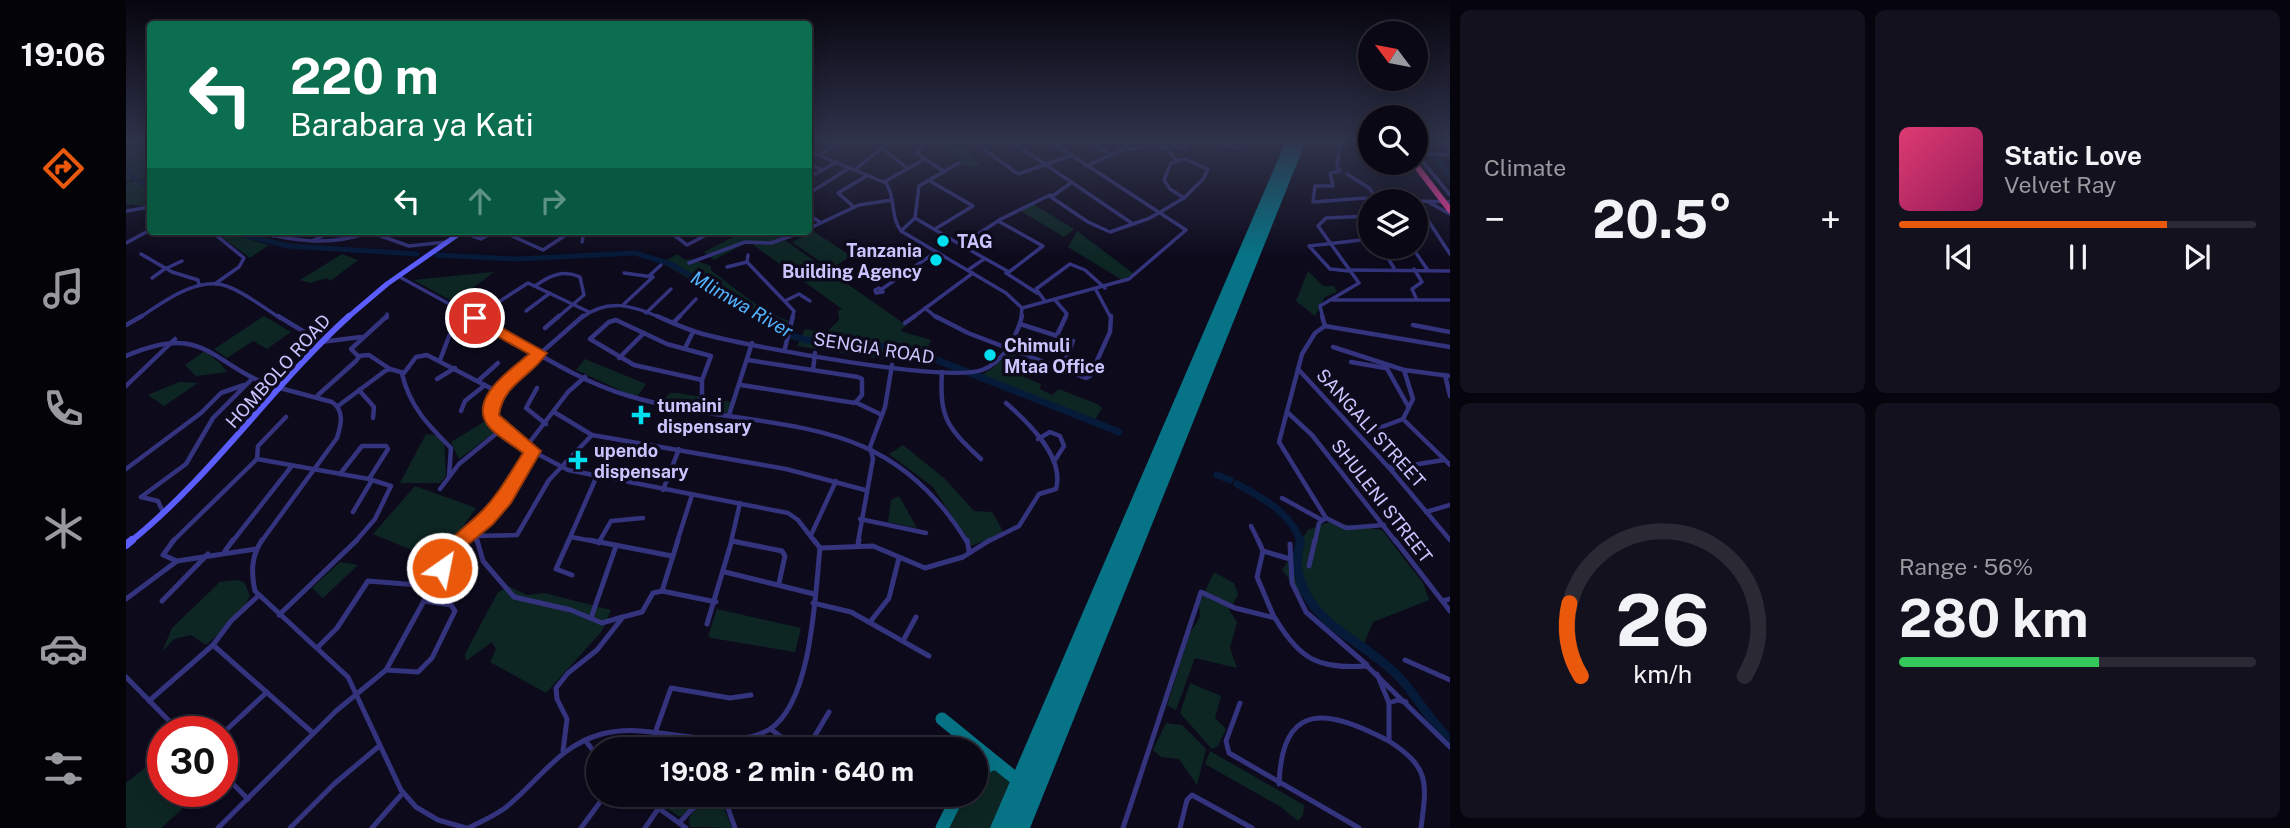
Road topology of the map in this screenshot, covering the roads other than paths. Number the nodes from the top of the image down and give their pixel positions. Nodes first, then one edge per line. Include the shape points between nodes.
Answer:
1 (833, 180) edge
2 (860, 180) edge
3 (879, 180) edge
4 (888, 180) edge
5 (1066, 180) edge
6 (1107, 180) edge
7 (1166, 180) edge
8 (1204, 180) edge
9 (1332, 180) edge
10 (1427, 180) edge
11 (1438, 180) edge
12 (929, 181) joint
13 (884, 182) junction
14 (1071, 183) junction
15 (812, 192) edge
16 (1436, 192) junction
17 (1051, 194) junction
18 (1450, 194) edge
19 (1185, 198) junction
20 (892, 200) junction
21 (1358, 201) edge
22 (1428, 201) edge
23 (1428, 202) edge
24 (1447, 202) edge
25 (1428, 203) edge
26 (853, 205) junction
27 (147, 208) edge
28 (126, 211) edge
29 (1450, 211) edge
30 (1158, 212) junction
31 (812, 217) edge
32 (1358, 217) edge
33 (915, 218) junction
34 (998, 221) junction
35 (820, 222) junction
36 (1428, 223) edge
37 (1133, 225) junction
38 (812, 227) edge
39 (935, 229) junction
40 (147, 231) edge
41 (901, 231) junction
42 (216, 235) edge
43 (268, 235) edge
44 (324, 235) edge
45 (359, 235) edge
46 (376, 235) edge
47 (457, 235) edge
48 (472, 235) edge
49 (488, 235) edge
50 (510, 235) edge
51 (566, 235) edge
52 (583, 235) edge
53 (674, 235) edge
54 (706, 235) edge
55 (793, 235) edge
56 (272, 236) joint
57 (1358, 240) edge
58 (127, 241) edge
59 (311, 242) junction
60 (447, 242) junction
61 (582, 242) dead end
62 (1328, 242) junction
63 (961, 245) junction
64 (936, 252) junction
65 (141, 254) dead end
66 (1450, 254) edge
67 (748, 255) dead end
68 (1388, 259) edge
69 (1420, 259) edge
70 (984, 260) junction
71 (182, 261) dead end
72 (747, 262) junction
73 (689, 263) dead end
74 (661, 265) dead end
75 (727, 267) dead end
76 (166, 268) junction
77 (1394, 268) junction
78 (1414, 269) junction
79 (1349, 270) junction
80 (1427, 270) junction
81 (1450, 271) edge
82 (971, 272) junction
83 (1006, 272) junction
84 (624, 273) dead end
85 (397, 275) junction
86 (650, 275) junction
87 (152, 278) dead end
88 (216, 283) junction
89 (199, 285) junction
90 (535, 286) junction
91 (1105, 288) junction
92 (671, 289) dead end
93 (882, 289) dead end
94 (1096, 290) junction
95 (550, 293) junction
96 (1037, 293) junction
97 (1417, 298) junction
98 (696, 299) dead end
99 (1055, 300) junction
100 (1332, 300) junction
101 (1450, 300) edge
102 (785, 301) junction
103 (810, 301) dead end
104 (1045, 302) junction
105 (497, 303) dead end
106 (624, 304) junction
107 (574, 305) junction
108 (1022, 307) junction
109 (925, 308) junction
110 (526, 311) dead end
111 (589, 312) junction
112 (646, 313) junction
113 (387, 314) dead end
114 (905, 323) dead end
115 (672, 324) junction
116 (1020, 324) junction
117 (126, 325) edge
118 (1325, 326) junction
119 (1413, 326) dead end
120 (545, 328) dead end
121 (693, 332) junction
122 (1450, 332) edge
123 (643, 333) junction
124 (450, 334) dead end
125 (1056, 335) junction
126 (361, 337) junction
127 (175, 339) junction
128 (321, 342) junction
129 (752, 343) junction
130 (1006, 347) junction
131 (1333, 347) dead end
132 (1450, 347) edge
133 (685, 348) junction
134 (785, 348) junction
135 (539, 353) junction
136 (815, 353) junction
137 (126, 356) edge
138 (358, 356) junction
139 (619, 358) junction
140 (440, 360) junction
141 (748, 360) junction
142 (1351, 362) dead end
143 (498, 363) dead end
144 (892, 365) junction
145 (1385, 367) junction
146 (455, 368) junction
147 (1297, 368) junction
148 (390, 369) junction
149 (1062, 369) junction
150 (813, 370) junction
151 (1404, 370) junction
152 (942, 372) junction
153 (402, 373) junction
154 (1448, 376) edge
155 (585, 377) junction
156 (437, 379) dead end
157 (251, 380) junction
158 (702, 380) junction
159 (478, 381) junction
160 (245, 384) junction
161 (485, 385) junction
162 (741, 385) junction
163 (126, 386) edge
164 (537, 388) dead end
165 (280, 389) junction
166 (359, 390) junction
167 (498, 392) junction
168 (318, 396) junction
169 (1450, 396) edge
170 (857, 403) junction
171 (1006, 403) dead end
172 (338, 406) junction
173 (1408, 406) junction
174 (695, 410) junction
175 (461, 411) dead end
176 (554, 412) junction
177 (1287, 412) junction
178 (729, 415) junction
179 (882, 415) junction
180 (286, 417) dead end
181 (373, 418) dead end
182 (1403, 419) junction
183 (546, 424) junction
184 (502, 429) junction
185 (592, 435) junction
186 (1038, 439) junction
187 (526, 447) junction
188 (870, 447) junction
189 (678, 449) junction
190 (532, 451) junction
191 (257, 459) junction
192 (981, 459) dead end
193 (1055, 460) junction
194 (1444, 460) junction
195 (1450, 465) edge
196 (291, 466) junction
197 (560, 467) junction
198 (126, 469) edge
199 (1392, 469) junction
200 (314, 470) junction
201 (340, 474) junction
202 (449, 476) junction
203 (596, 478) junction
204 (371, 480) junction
205 (836, 481) junction
206 (440, 489) dead end
207 (663, 490) junction
208 (865, 490) junction
209 (692, 495) junction
210 (1282, 498) dead end
211 (740, 503) junction
212 (1450, 505) edge
213 (353, 512) dead end
214 (1426, 512) junction
215 (165, 514) junction
216 (643, 518) dead end
217 (860, 519) junction
218 (1324, 519) junction
219 (1384, 525) junction
220 (1251, 526) dead end
221 (473, 528) junction
222 (926, 533) dead end
223 (811, 535) junction
224 (474, 536) junction
225 (571, 537) junction
226 (1450, 540) edge
227 (732, 541) junction
228 (599, 543) junction
229 (1290, 544) dead end
230 (126, 545) edge
231 (858, 545) junction
232 (616, 546) junction
233 (820, 548) junction
234 (256, 549) junction
235 (969, 551) junction
236 (1263, 551) junction
237 (225, 552) junction
238 (208, 554) junction
239 (672, 556) junction
240 (899, 558) junction
241 (1290, 559) junction
242 (177, 561) junction
243 (1309, 566) dead end
244 (725, 572) junction
245 (572, 575) dead end
246 (779, 583) junction
247 (431, 586) junction
248 (662, 592) junction
249 (814, 594) junction
250 (258, 596) junction
251 (126, 599) edge
252 (1450, 600) edge
253 (162, 601) dead end
254 (424, 601) junction
255 (1443, 601) junction
256 (716, 602) junction
257 (813, 603) junction
258 (1450, 611) edge
259 (279, 615) junction
260 (623, 617) junction
261 (591, 618) junction
262 (916, 618) dead end
263 (1275, 618) junction
264 (870, 622) junction
265 (707, 624) dead end
266 (903, 641) junction
267 (213, 645) junction
268 (318, 648) junction
269 (929, 656) dead end
270 (1405, 660) dead end
271 (1367, 666) junction
272 (386, 670) junction
273 (1377, 672) junction
274 (126, 677) edge
275 (1450, 680) edge
276 (267, 692) junction
277 (359, 693) junction
278 (751, 695) dead end
279 (149, 701) junction
280 (1390, 703) junction
281 (1406, 703) junction
282 (1240, 704) dead end
283 (829, 712) dead end
284 (164, 716) edge
285 (238, 719) edge
286 (772, 730) junction
287 (313, 733) junction
288 (655, 733) junction
289 (692, 737) edge
290 (754, 737) edge
291 (782, 737) edge
292 (814, 737) edge
293 (585, 740) joint
294 (1389, 741) junction
295 (378, 747) junction
296 (1450, 747) edge
297 (563, 751) junction
298 (1279, 785) junction
299 (238, 789) edge
300 (401, 795) junction
301 (248, 799) junction
302 (596, 807) edge
303 (655, 807) edge
304 (696, 807) edge
305 (728, 807) edge
306 (658, 809) junction
307 (680, 822) junction
308 (477, 826) edge
309 (447, 827) edge
310 (218, 828) edge
311 (290, 828) edge
312 (372, 828) edge
313 (467, 828) edge
314 (581, 828) edge
315 (645, 828) edge
316 (686, 828) edge
317 (735, 828) edge
318 (1123, 828) edge
319 (1180, 828) edge
320 (1252, 828) edge
321 (1359, 828) edge
322 (1421, 828) edge

1 - 15 street
2 - 26 street via 838,193
3 - 13 street
4 - 13 street
5 - 14 street
6 - 30 street
7 - 19 street via 1165,184
8 - 19 street
9 - 21 street via 1333,186 1315,187 1313,202
10 - 16 highway
11 - 18 street
12 - 33 street via 917,190
12 - 39 street via 973,206
13 - 20 street
14 - 17 street
14 - 37 street
16 - 22 street
16 - 24 highway
17 - 34 street
17 - 37 street via 1105,231
19 - 30 street
20 - 26 street
20 - 41 street via 892,218
23 - 24 street
24 - 29 highway
25 - 29 street
26 - 35 street
27 - 28 street
30 - 37 street
30 - 91 street via 1185,228 1140,272
31 - 35 street
32 - 62 street via 1321,220 1318,229
33 - 39 street
33 - 41 street
34 - 63 street
34 - 83 street via 1043,246
35 - 38 street
36 - 66 street
39 - 63 street
40 - 58 street
41 - 64 street
42 - 88 street via 244,258
43 - 56 street
44 - 59 street
45 - 59 street via 339,242
46 - 60 street via 409,246
47 - 60 street, HOMBOLO ROAD
48 - 49 street via 481,239
50 - 51 street via 543,250
52 - 61 street
53 - 54 street via 687,245
55 - 73 street via 771,243 746,242
56 - 59 street
57 - 62 street
60 - 85 street, HOMBOLO ROAD
62 - 79 street
62 - 79 street via 1308,248 1332,271
63 - 70 street
64 - 82 street
64 - 93 street
65 - 76 street
67 - 72 street
68 - 77 street
69 - 80 street
70 - 82 street
70 - 83 street
71 - 76 street
72 - 75 street
72 - 102 street
74 - 86 street
76 - 87 street
76 - 89 street via 198,280
77 - 78 street
77 - 79 street
78 - 80 street
78 - 97 street via 1422,282 1412,289
79 - 100 street via 1359,283
80 - 81 street
82 - 108 street
82 - 109 street
83 - 96 street
84 - 86 street
85 - 128 street, HOMBOLO ROAD
85 - 135 street
86 - 106 street via 651,281
88 - 89 street
88 - 128 street
89 - 117 street
90 - 95 street
90 - 105 street via 524,284
90 - 107 street via 551,275 578,275 585,293
91 - 94 street
91 - 96 street via 1072,264 1036,289
92 - 112 street
94 - 99 street
94 - 149 street via 1112,313 1111,333 1089,377
95 - 107 street
95 - 110 street
96 - 104 street
97 - 100 street
97 - 101 street
98 - 115 street
99 - 104 street
99 - 125 street via 1067,314
100 - 118 street via 1320,306
102 - 103 street via 799,294
102 - 134 street via 794,311
104 - 108 street
106 - 111 street via 607,304
106 - 112 street, SENGIA ROAD
107 - 111 street
107 - 120 street
108 - 116 street, SENGIA ROAD
109 - 114 street
109 - 130 street via 943,321
111 - 135 street
112 - 115 street, SENGIA ROAD
113 - 126 street
115 - 121 street, SENGIA ROAD
116 - 125 street
116 - 130 street, SENGIA ROAD
118 - 132 street
118 - 147 street via 1306,346
119 - 122 street
121 - 129 street, SENGIA ROAD
121 - 133 street
123 - 133 street
123 - 139 street
123 - 139 street via 614,320 591,338
124 - 140 street
125 - 149 street via 1074,342
126 - 128 street
126 - 138 street via 351,351
127 - 137 street via 147,345
127 - 157 street via 200,345
127 - 163 street
128 - 165 street, HOMBOLO ROAD
129 - 134 street, SENGIA ROAD
129 - 141 street
130 - 149 street
130 - 152 street, SENGIA ROAD via 995,363 979,371
131 - 145 street
133 - 158 street via 712,357
134 - 136 street, SENGIA ROAD
135 - 155 street
135 - 167 street
136 - 144 street, SENGIA ROAD
136 - 150 street
138 - 148 street via 369,355
138 - 168 street
139 - 158 street
140 - 146 street
140 - 153 street via 431,355 416,358
141 - 150 street
141 - 162 street
142 - 145 street
143 - 159 street
144 - 152 street, SENGIA ROAD
144 - 179 street
145 - 151 street
145 - 173 street
146 - 156 street
146 - 159 street
147 - 177 street
147 - 199 street, SANGALI STREET
148 - 153 street
148 - 166 street
150 - 170 street via 860,378 862,395
151 - 154 street
151 - 173 street via 1413,393
152 - 192 street via 940,413 953,433
153 - 202 street via 408,398 449,444
154 - 169 street
155 - 174 street via 626,395
155 - 176 street via 566,391
157 - 160 street
157 - 165 street
158 - 174 street via 702,396
159 - 161 street
160 - 198 street via 221,393
160 - 215 street via 209,424 186,464 141,497 158,501
161 - 167 street
161 - 175 street via 465,401
162 - 170 street
162 - 178 street
164 - 183 street via 526,408
165 - 168 street
165 - 215 street, HOMBOLO ROAD
166 - 172 street
166 - 181 street via 374,407
167 - 184 street via 491,415
168 - 172 street
170 - 179 street
171 - 186 street
172 - 200 street via 340,431
173 - 182 street
174 - 178 street
176 - 183 street
176 - 185 street
177 - 218 street via 1280,446
177 - 219 street, SHULENI STREET via 1312,435
178 - 188 street via 833,433
179 - 188 street
180 - 191 street via 258,446
182 - 194 street
182 - 199 street via 1379,428 1391,449
183 - 187 street
184 - 187 street
184 - 202 street
185 - 189 street
185 - 197 street
186 - 193 street
186 - 193 street via 1050,432 1060,436 1063,446
187 - 190 street
188 - 208 street via 873,459
188 - 235 street via 899,464 931,493 967,541
189 - 205 street
189 - 207 street
190 - 197 street
190 - 221 street via 505,497
191 - 196 street
191 - 242 street via 167,547 163,555
193 - 235 street via 1058,486 1039,494 1019,526
194 - 195 street
194 - 199 street
196 - 200 street
196 - 237 street
197 - 203 street
197 - 224 street via 517,535
199 - 214 street, SANGALI STREET
200 - 201 street
200 - 234 street
201 - 204 street
201 - 204 street via 360,445 386,446
202 - 206 street
203 - 207 street
203 - 225 street
204 - 213 street
204 - 259 street via 391,486 387,497 346,553
205 - 208 street
205 - 223 street
207 - 209 street
208 - 217 street
209 - 211 street
209 - 239 street
210 - 218 street
211 - 223 street via 788,513
211 - 227 street
212 - 214 street
214 - 226 street, SANGALI STREET
215 - 230 street, HOMBOLO ROAD
216 - 228 street via 611,521
217 - 222 street
217 - 231 street
218 - 219 street via 1346,528
218 - 243 street
219 - 255 street, SHULENI STREET
220 - 236 street
221 - 224 street
221 - 247 street via 452,550
223 - 233 street
224 - 261 street via 483,561 514,597
225 - 228 street
225 - 245 street via 556,571
227 - 244 street
227 - 246 street via 782,551
228 - 232 street
229 - 241 street
231 - 233 street
231 - 240 street via 873,546
232 - 239 street
232 - 261 street
233 - 249 street
234 - 237 street
234 - 250 street via 251,571
235 - 240 street via 925,568
236 - 241 street
236 - 263 street via 1257,577
237 - 238 street
238 - 242 street
238 - 253 street
239 - 248 street
240 - 264 street via 890,598
241 - 271 street via 1292,583 1306,612
242 - 251 street
244 - 246 street
244 - 256 street
246 - 249 street
247 - 254 street
247 - 268 street via 368,581
248 - 256 street
248 - 260 street via 653,593 642,612
249 - 257 street
250 - 259 street
250 - 267 street via 230,621
252 - 255 street
254 - 272 street
254 - 272 street via 451,605 456,611 432,658 418,671
255 - 258 street, SHULENI STREET
256 - 265 street
257 - 264 street via 838,606
257 - 286 street via 799,693 786,718
259 - 268 street
260 - 261 street via 603,622
260 - 297 street via 597,650 556,688 568,719
262 - 266 street
263 - 271 street via 1309,662 1331,668
263 - 318 street via 1235,608 1201,592
264 - 266 street
266 - 269 street
267 - 276 street
267 - 279 street
268 - 277 street
270 - 275 street
271 - 273 street
272 - 277 street
273 - 280 street
273 - 281 street
274 - 279 street
276 - 285 street
276 - 287 street
277 - 287 street
277 - 295 street
278 - 288 street via 730,698 671,688
279 - 284 street
280 - 281 street
280 - 294 street
281 - 296 street
282 - 298 street via 1227,750
283 - 292 street
286 - 290 street
286 - 291 street
287 - 301 street
288 - 289 street
288 - 293 street via 628,730
293 - 297 street
294 - 298 street via 1336,717 1311,720 1298,726 1283,745
294 - 322 street via 1423,768
295 - 300 street
295 - 311 street
297 - 308 street via 510,806
298 - 321 street
299 - 301 street
300 - 309 street
300 - 312 street
301 - 310 street
302 - 314 street
303 - 306 street
304 - 307 street
305 - 317 street
306 - 307 street
306 - 315 street
307 - 316 street
308 - 313 street
309 - 313 street
319 - 320 street via 1192,795

